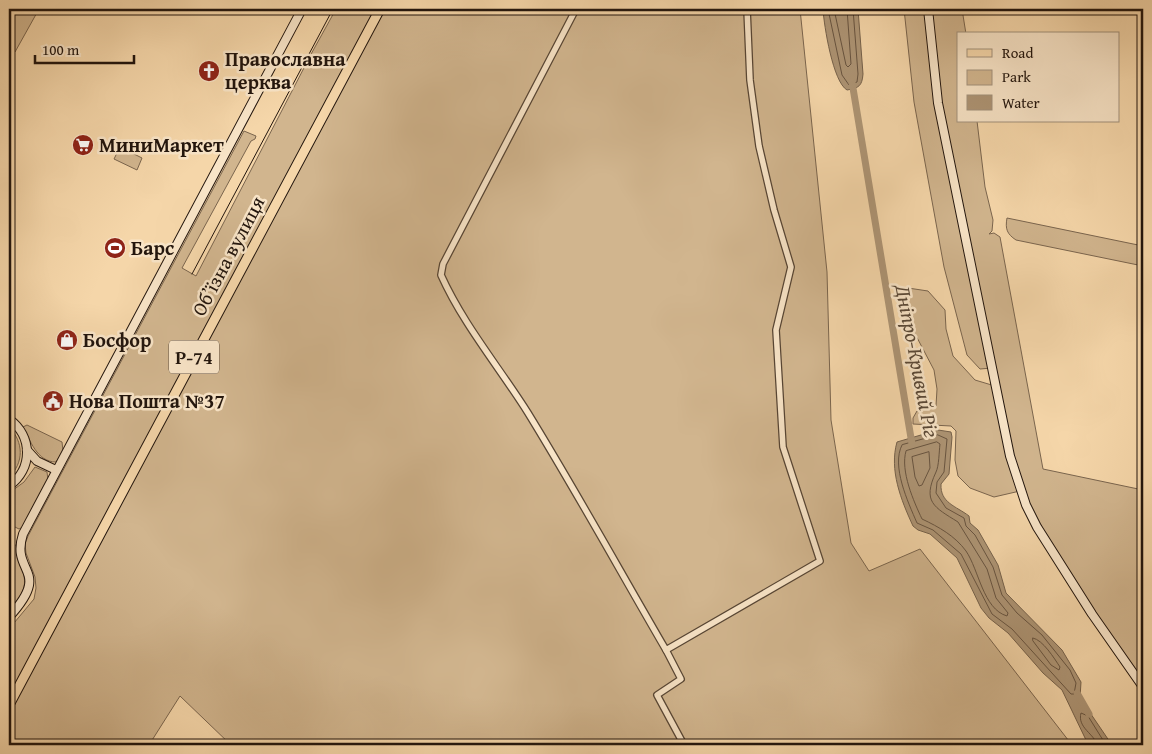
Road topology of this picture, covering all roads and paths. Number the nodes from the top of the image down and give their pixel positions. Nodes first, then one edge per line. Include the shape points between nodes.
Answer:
1 (302, 9) edge
2 (380, 9) edge
3 (576, 9) edge
4 (747, 9) edge
5 (928, 9) edge
6 (9, 419) edge
7 (27, 450) junction
8 (42, 464) junction
9 (24, 468) junction
10 (56, 470) junction
11 (9, 486) edge
12 (9, 617) edge
13 (666, 650) junction
14 (1143, 687) edge
15 (9, 705) edge
16 (684, 745) edge

1 - 10 street
2 - 15 main road, Обʼїзна вулиця / Р-74
3 - 13 street via 443,264 441,275 568,480
4 - 13 street via 750,80 759,146 791,267 776,330 783,447 820,561
5 - 14 street via 932,64 947,154 1010,456 1020,490 1037,527
6 - 7 street via 22,433
7 - 8 street
7 - 9 street
8 - 9 street
8 - 10 street
9 - 11 street
10 - 12 street via 20,544 30,586
13 - 16 street via 681,679 657,695

